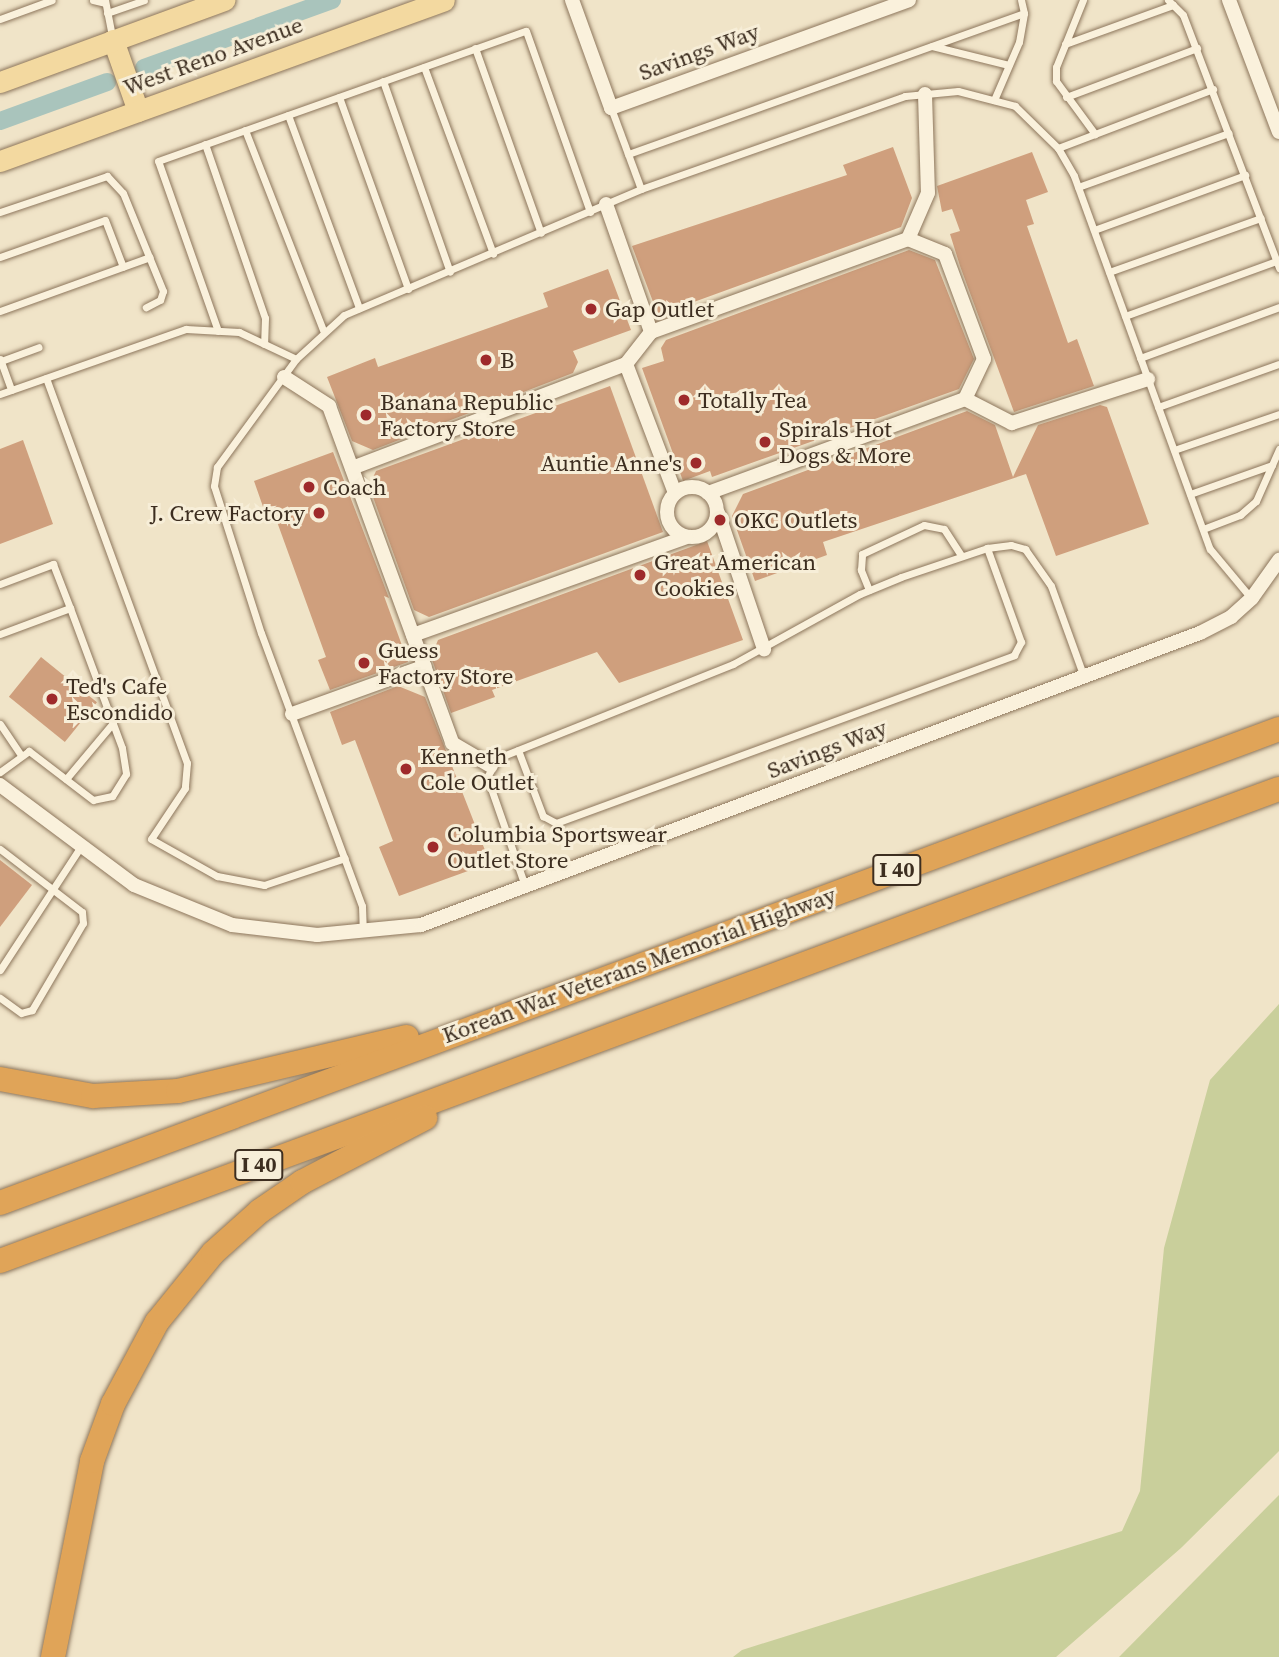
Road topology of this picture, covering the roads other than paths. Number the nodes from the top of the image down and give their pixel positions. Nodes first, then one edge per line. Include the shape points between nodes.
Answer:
1 (52, 0) edge
2 (93, 0) edge
3 (144, 0) edge
4 (224, 0) edge
5 (444, 0) edge
6 (572, 0) edge
7 (909, 0) edge
8 (1021, 0) edge
9 (1083, 0) edge
10 (1230, 0) edge
11 (105, 1) edge
12 (1171, 3) edge
13 (107, 13) junction
14 (1024, 13) junction
15 (0, 19) edge
16 (113, 40) junction
17 (1065, 44) junction
18 (932, 46) junction
19 (475, 48) junction
20 (1197, 48) junction
21 (1009, 65) junction
22 (424, 67) junction
23 (383, 81) junction
24 (0, 82) edge
25 (1213, 89) junction
26 (925, 94) junction
27 (339, 97) junction
28 (1066, 97) junction
29 (994, 100) junction
30 (611, 108) junction
31 (138, 111) junction
32 (288, 115) junction
33 (245, 130) junction
34 (1279, 132) edge
35 (1229, 133) junction
36 (1095, 134) junction
37 (205, 144) junction
38 (1058, 148) junction
39 (628, 154) junction
40 (0, 161) edge
41 (1245, 175) junction
42 (1078, 187) junction
43 (641, 189) junction
44 (606, 204) junction
45 (0, 212) edge
46 (590, 212) junction
47 (1261, 218) junction
48 (1094, 230) junction
49 (541, 233) junction
50 (908, 239) junction
51 (493, 254) junction
52 (0, 257) edge
53 (150, 257) junction
54 (1278, 264) edge
55 (123, 267) junction
56 (450, 272) junction
57 (1109, 272) junction
58 (408, 289) junction
59 (146, 307) dead end
60 (1279, 307) edge
61 (359, 308) junction
62 (0, 312) edge
63 (1125, 316) junction
64 (323, 330) junction
65 (218, 331) junction
66 (651, 332) junction
67 (264, 344) junction
68 (39, 347) dead end
69 (1140, 358) junction
70 (296, 359) junction
71 (0, 360) edge
72 (626, 364) junction
73 (1279, 364) edge
74 (284, 377) junction
75 (46, 378) junction
76 (1148, 379) junction
77 (11, 390) junction
78 (0, 394) edge
79 (965, 399) junction
80 (1158, 407) junction
81 (1279, 414) edge
82 (1279, 449) edge
83 (1174, 450) junction
84 (1272, 465) junction
85 (352, 468) junction
86 (675, 493) junction
87 (708, 493) junction
88 (1190, 494) junction
89 (718, 513) junction
90 (1203, 529) junction
91 (686, 537) junction
92 (987, 548) junction
93 (961, 555) junction
94 (1279, 560) edge
95 (0, 584) edge
96 (869, 590) junction
97 (1252, 598) junction
98 (70, 608) junction
99 (0, 634) edge
100 (413, 635) junction
101 (764, 649) junction
102 (425, 666) junction
103 (1084, 677) junction
104 (292, 714) junction
105 (113, 723) junction
106 (0, 724) edge
107 (1279, 729) edge
108 (518, 750) junction
109 (20, 754) junction
110 (491, 765) junction
111 (0, 772) edge
112 (66, 779) junction
113 (0, 785) edge
114 (1279, 789) edge
115 (81, 846) junction
116 (0, 849) edge
117 (345, 858) junction
118 (526, 886) junction
119 (51, 889) junction
120 (363, 934) junction
121 (0, 970) edge
122 (0, 998) edge
123 (516, 1011) junction
124 (519, 1069) junction
125 (0, 1079) edge
126 (0, 1203) edge
127 (0, 1261) edge
128 (53, 1657) edge

1 - 15 lane
2 - 11 lane
3 - 13 lane
4 - 16 main road
5 - 31 main road, West Reno Avenue
6 - 30 street
7 - 30 street, Savings Way
8 - 14 lane
9 - 17 lane
10 - 34 street
11 - 13 lane
12 - 17 lane
12 - 20 lane via 1183,15
13 - 16 lane
14 - 18 lane
14 - 21 lane
16 - 24 main road
16 - 31 main road
17 - 28 lane via 1056,81
18 - 21 lane
18 - 39 lane
19 - 22 lane
19 - 46 lane via 526,31
19 - 49 lane
20 - 25 lane
20 - 28 lane
21 - 29 lane
22 - 23 lane
22 - 51 lane
23 - 27 lane
23 - 56 lane
25 - 35 lane
25 - 36 lane
26 - 29 lane via 958,91
26 - 43 lane via 905,96
26 - 50 street via 928,192
27 - 32 lane
27 - 58 lane
28 - 36 lane
29 - 38 lane via 1015,106
30 - 39 lane
31 - 40 main road, West Reno Avenue
32 - 33 lane
32 - 61 lane
33 - 37 lane
33 - 64 lane
35 - 41 lane
35 - 42 lane
36 - 38 lane
37 - 65 lane via 158,161
37 - 67 lane via 265,318
38 - 42 lane
39 - 43 lane
41 - 47 lane
41 - 48 lane
42 - 48 lane
43 - 44 lane
44 - 46 lane
44 - 66 street
45 - 53 lane via 107,176 124,192
46 - 49 lane
47 - 54 lane
47 - 57 lane
48 - 57 lane
49 - 51 lane
50 - 66 street
50 - 79 street via 946,254 984,359
51 - 56 lane
52 - 55 lane via 105,220
53 - 55 lane
53 - 59 lane via 163,296
54 - 63 lane
55 - 62 lane
56 - 58 lane
57 - 63 lane
58 - 61 lane
60 - 69 lane
61 - 64 lane
63 - 69 lane
64 - 70 lane
65 - 67 lane via 239,332
65 - 75 lane via 186,329
66 - 72 street
67 - 70 lane
68 - 71 lane
69 - 76 lane
70 - 74 lane
71 - 77 lane
72 - 85 street
72 - 86 street
73 - 80 lane
74 - 85 street via 329,406
74 - 104 lane via 216,467 214,486
75 - 77 lane
75 - 117 lane via 187,763 185,788 151,839 217,876 264,885
76 - 79 street via 1012,423
76 - 80 lane
77 - 78 lane
79 - 87 street
80 - 83 lane
81 - 83 lane
82 - 84 lane
83 - 88 lane
84 - 88 lane
84 - 90 lane via 1256,501 1240,515
85 - 100 street
86 - 87 street via 690,486
86 - 91 street via 666,515 673,530
87 - 89 street
88 - 90 lane
89 - 91 street via 705,534
89 - 101 street
90 - 97 lane via 1216,561
91 - 100 street
92 - 93 lane
92 - 103 lane via 1011,545 1025,549 1040,565
92 - 108 lane via 1021,642 1014,655 556,823 543,816
93 - 96 lane
93 - 96 lane via 944,529 924,525 862,554 861,570
94 - 97 street, Savings Way
95 - 98 lane via 53,564
96 - 101 lane
97 - 103 street, Savings Way via 1231,617 1200,633
98 - 99 lane
98 - 105 lane
100 - 102 street
101 - 108 lane
102 - 104 street
102 - 110 street via 452,743
103 - 118 street, Savings Way
104 - 117 lane
105 - 112 lane
105 - 112 lane via 126,774 112,796 93,800
106 - 109 lane
107 - 123 highway, Korean War Veterans Memorial Highway / I 40
108 - 110 lane
109 - 111 lane
109 - 112 lane via 29,751
110 - 118 lane via 487,777
113 - 115 street, Savings Way
114 - 124 highway, I 40
115 - 119 lane
115 - 120 street, Savings Way via 134,885 232,925 317,935
116 - 119 lane
117 - 120 lane via 362,906
118 - 120 street, Savings Way via 421,925
119 - 121 lane
119 - 122 lane via 82,912 83,923 32,1010 21,1013
123 - 125 highway via 178,1091 93,1096
123 - 126 highway, Korean War Veterans Memorial Highway / I 40
124 - 127 highway, I 40
124 - 128 highway via 282,1195 234,1232 171,1302 132,1365 101,1433 85,1486

